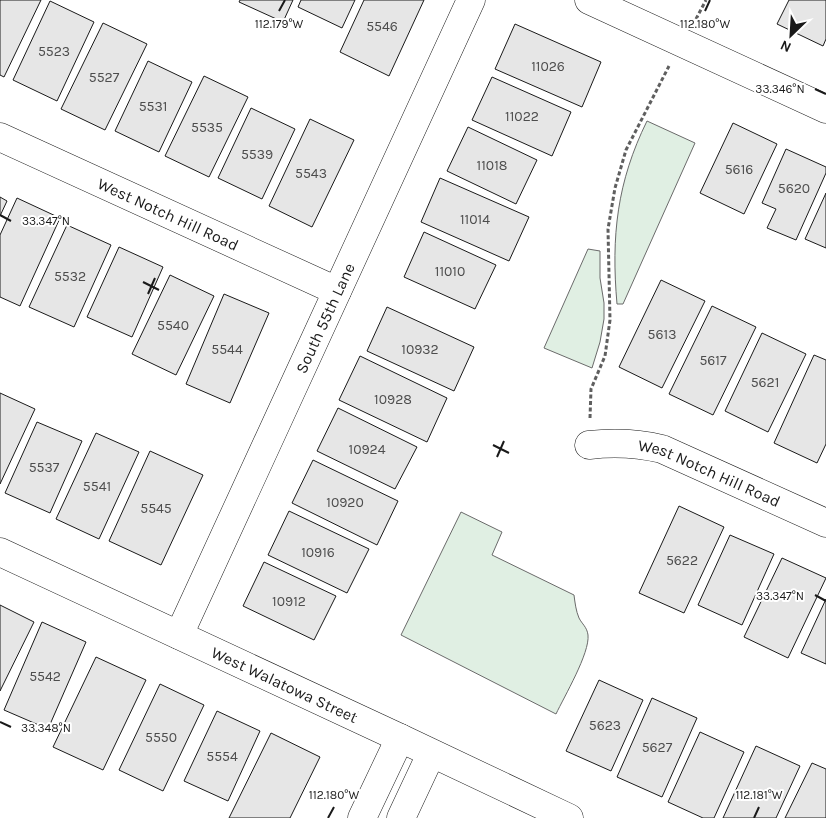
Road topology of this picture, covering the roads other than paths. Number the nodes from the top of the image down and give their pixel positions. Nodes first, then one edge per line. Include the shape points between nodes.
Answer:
1 (471, 0) edge
2 (589, 0) edge
3 (826, 109) edge
4 (0, 137) edge
5 (337, 292) junction
6 (589, 445) road end
7 (826, 523) edge
8 (0, 552) edge
9 (179, 636) junction
10 (400, 738) junction
11 (431, 754) junction
12 (362, 818) edge
13 (401, 818) edge
14 (569, 818) edge

1 - 5 street, South 55th Lane
2 - 3 street
4 - 5 street, West Notch Hill Road
5 - 9 street, South 55th Lane
6 - 7 street, West Notch Hill Road via 614,442 662,449
8 - 9 street, West Walatowa Street
9 - 10 street, West Walatowa Street
10 - 11 street, West Walatowa Street
10 - 12 street
11 - 13 street
11 - 14 street, West Walatowa Street

